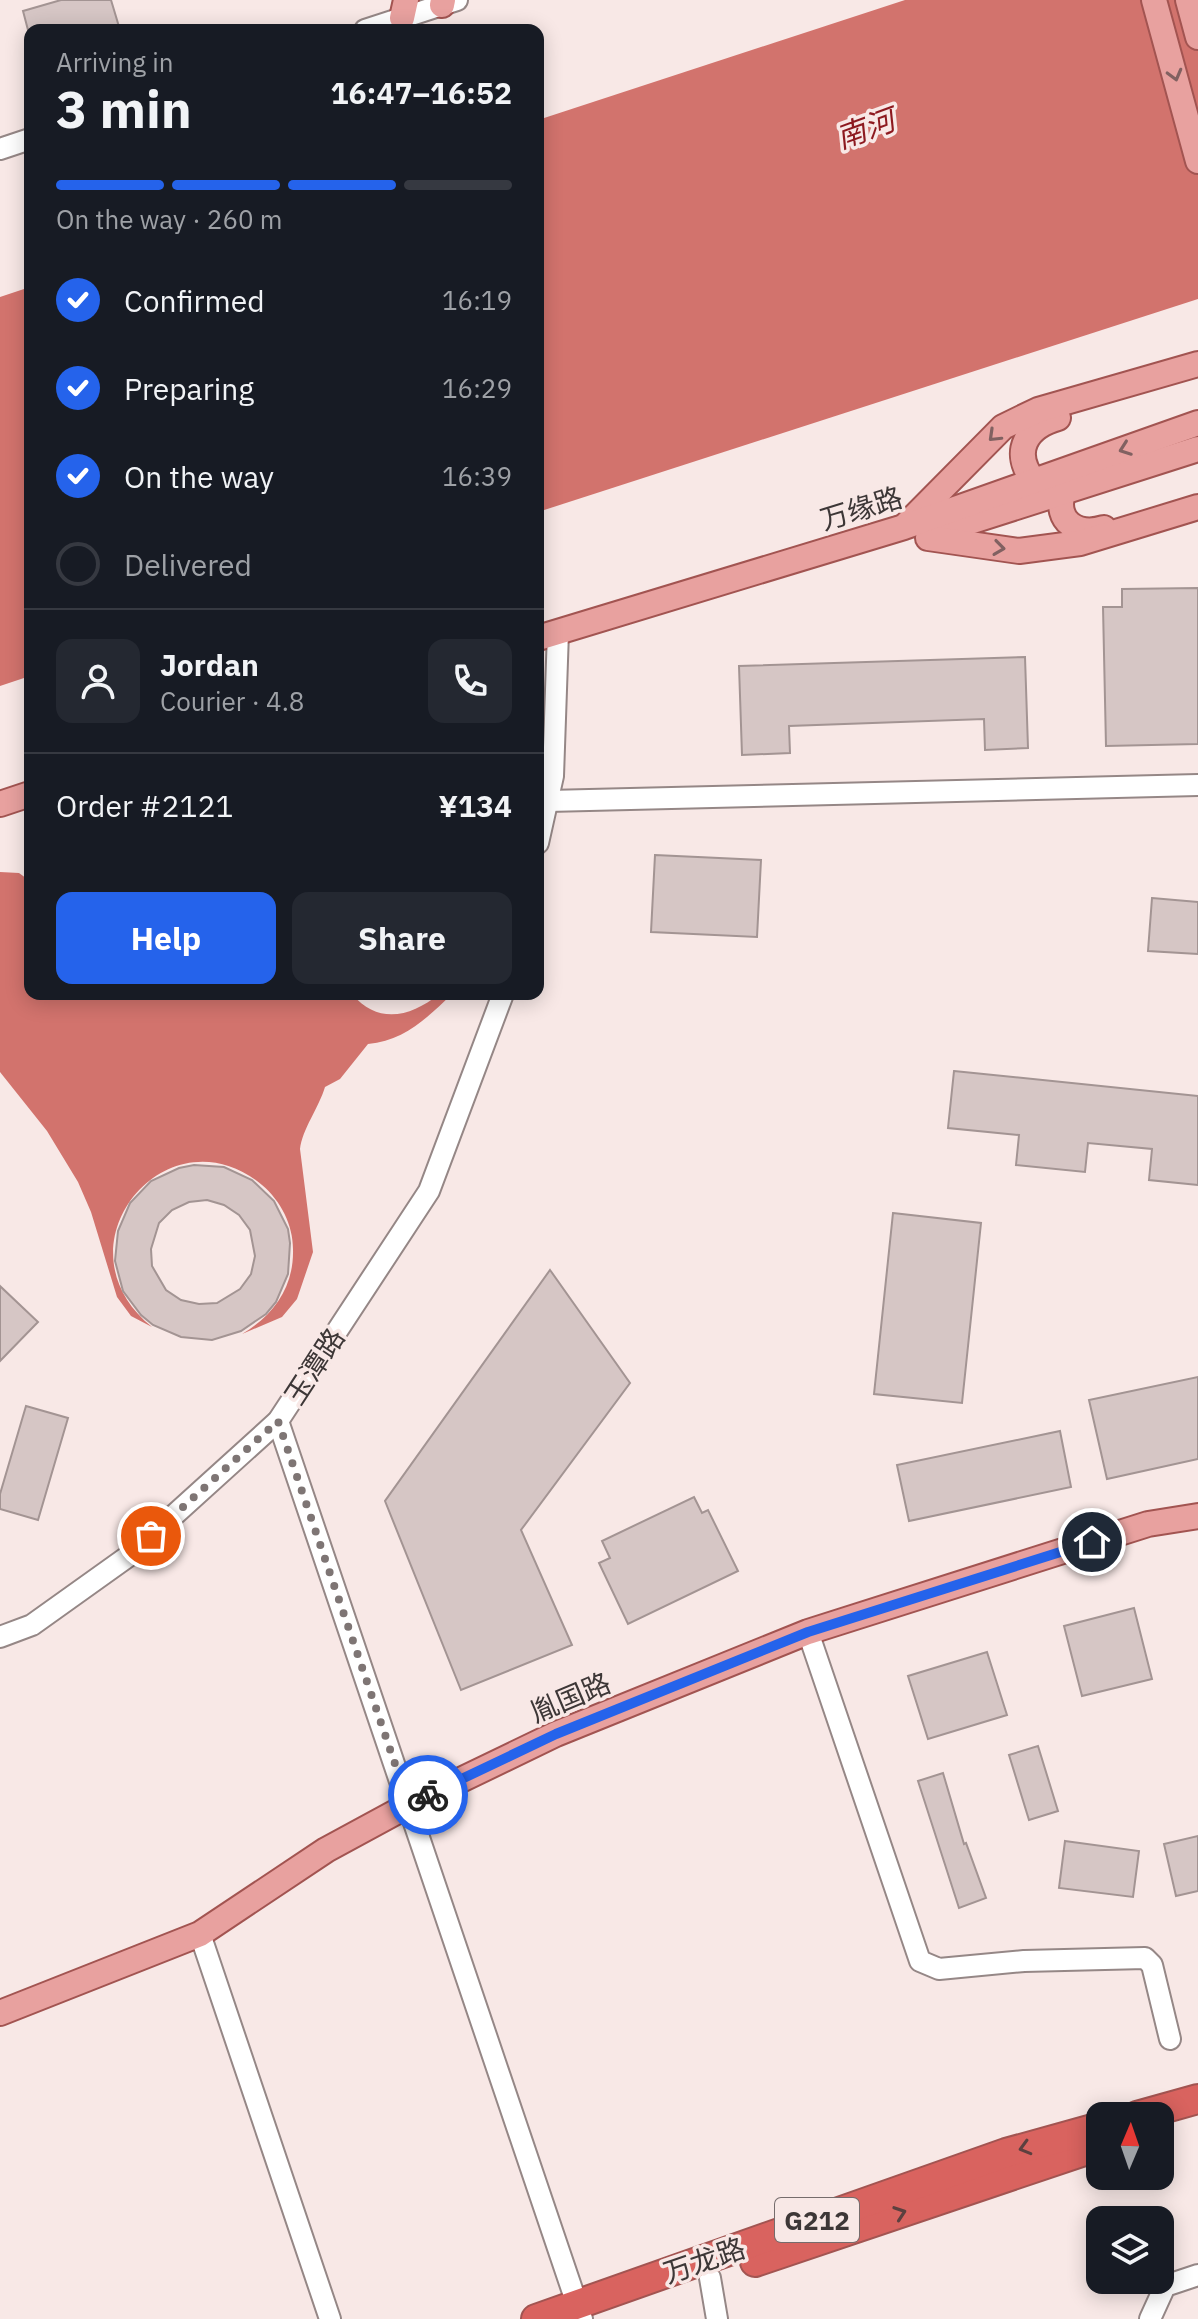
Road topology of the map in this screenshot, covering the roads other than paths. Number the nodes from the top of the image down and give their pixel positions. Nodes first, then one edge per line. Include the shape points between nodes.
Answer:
1 (1154, 0) edge
2 (1188, 0) edge
3 (447, 2) edge
4 (404, 9) edge
5 (376, 24) edge
6 (1198, 37) edge
7 (24, 141) edge
8 (0, 149) edge
9 (1198, 161) edge
10 (1198, 364) edge
11 (1198, 377) edge
12 (1198, 423) edge
13 (1198, 449) edge
14 (1034, 481) junction
15 (1063, 492) junction
16 (1198, 499) edge
17 (1198, 507) edge
18 (912, 532) junction
19 (548, 643) edge
20 (1198, 785) edge
21 (24, 796) edge
22 (548, 801) junction
23 (0, 804) edge
24 (24, 811) edge
25 (544, 818) edge
26 (0, 819) edge
27 (501, 1000) edge
28 (278, 1421) junction
29 (1198, 1516) edge
30 (808, 1632) junction
31 (0, 1637) edge
32 (409, 1805) junction
33 (200, 1934) junction
34 (0, 2013) edge
35 (1170, 2039) dead end
36 (1198, 2099) edge
37 (1174, 2106) edge
38 (1198, 2117) edge
39 (1174, 2125) edge
40 (1086, 2131) edge
41 (1086, 2151) edge
42 (1198, 2275) edge
43 (710, 2278) junction
44 (582, 2314) edge
45 (330, 2319) edge
46 (536, 2319) edge
47 (717, 2319) edge
48 (1150, 2319) edge

1 -> 9 main road
2 - 6 main road
3 - 4 street
4 - 5 street
7 - 8 street
10 -> 18 main road via 1038,410 1003,427
11 - 14 main road via 1040,423 1028,436 1023,453
12 -> 14 main road, 万缘路
13 - 15 main road, 万缘路
14 - 18 main road, 万缘路
15 - 16 main road via 1063,517 1083,531
15 - 18 main road, 万缘路
18 -> 17 main road via 1019,551 1080,543
18 - 19 main road, 万缘路
19 - 22 street via 553,776
20 - 22 street
21 - 23 main road
22 - 25 street
24 - 26 main road
27 - 28 street, 玉潭路 via 429,1191
28 - 31 street, 玉潭路 via 130,1555 32,1625
28 - 32 street
29 - 30 main road, 胤国路 via 1148,1524
30 - 32 main road, 胤国路 via 556,1734
30 - 35 street via 920,1961 939,1969 1145,1958 1152,1965
32 - 33 main road, 胤国路 via 326,1850
32 - 44 street
33 - 34 main road, 胤国路
33 - 45 street
36 - 37 highway
38 - 39 highway
40 -> 44 highway, 万龙路 / G212 via 1006,2153
43 -> 41 highway, 万龙路 / G212
42 - 48 street via 1165,2286
43 - 44 highway, 万龙路 / G212
43 - 47 street
44 - 46 highway, 万龙路 / G212

